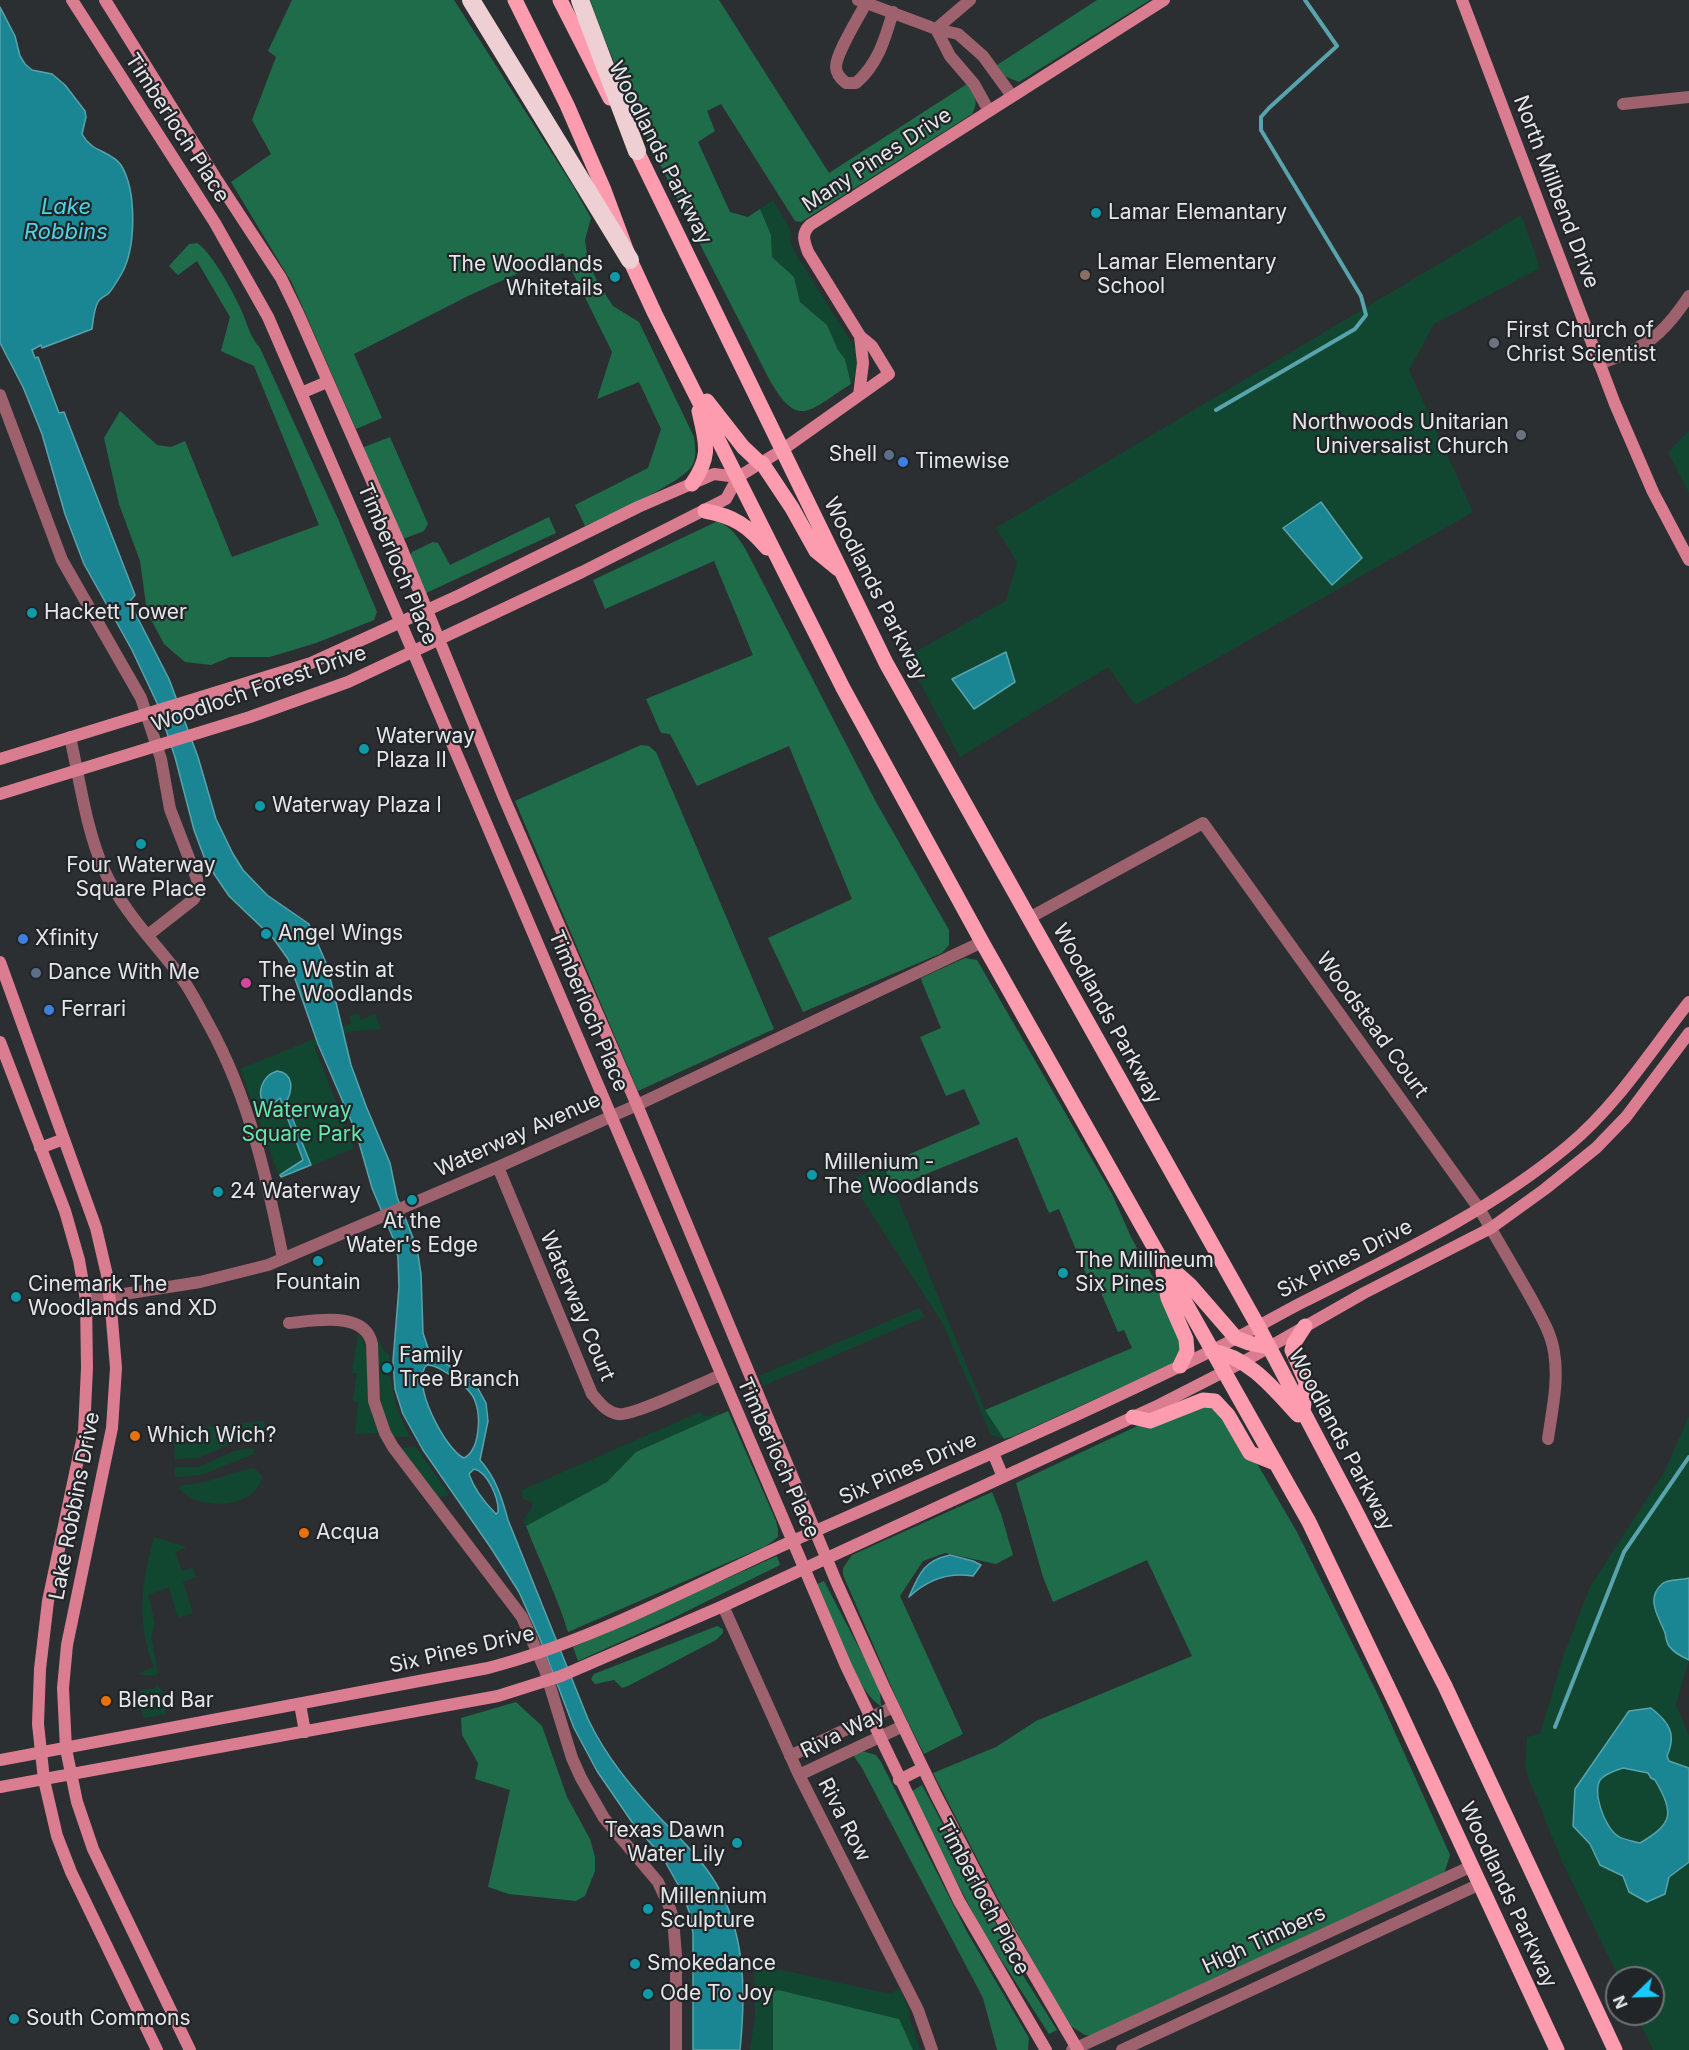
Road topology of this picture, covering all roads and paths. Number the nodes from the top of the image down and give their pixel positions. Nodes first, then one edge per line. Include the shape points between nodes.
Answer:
1 (72, 0) edge
2 (105, 0) edge
3 (471, 0) edge
4 (515, 0) edge
5 (560, 0) edge
6 (580, 0) edge
7 (970, 0) edge
8 (1164, 0) edge
9 (1462, 0) edge
10 (862, 2) edge
11 (893, 12) junction
12 (936, 29) junction
13 (1012, 96) junction
14 (1689, 97) edge
15 (1623, 104) dead end
16 (989, 111) junction
17 (637, 151) junction
18 (630, 260) junction
19 (1689, 296) edge
20 (860, 336) junction
21 (1599, 364) junction
22 (327, 382) junction
23 (693, 385) junction
24 (302, 393) junction
25 (0, 395) edge
26 (859, 395) junction
27 (782, 450) junction
28 (761, 463) junction
29 (738, 477) junction
30 (692, 484) junction
31 (705, 511) junction
32 (1689, 559) edge
33 (780, 563) junction
34 (842, 573) junction
35 (426, 610) junction
36 (401, 622) junction
37 (438, 640) junction
38 (413, 652) junction
39 (70, 737) junction
40 (0, 759) edge
41 (78, 770) junction
42 (0, 794) edge
43 (1029, 918) junction
44 (148, 935) junction
45 (982, 942) junction
46 (0, 962) edge
47 (1689, 1002) edge
48 (1689, 1033) edge
49 (0, 1042) edge
50 (637, 1105) junction
51 (611, 1115) junction
52 (64, 1139) junction
53 (40, 1148) junction
54 (498, 1167) junction
55 (1480, 1210) junction
56 (1491, 1228) junction
57 (1160, 1257) junction
58 (283, 1258) junction
59 (110, 1296) junction
60 (86, 1300) junction
61 (289, 1323) dead end
62 (1258, 1326) junction
63 (1305, 1326) junction
64 (1236, 1338) junction
65 (1268, 1347) junction
66 (1212, 1351) junction
67 (1243, 1362) junction
68 (1180, 1366) junction
69 (1223, 1372) junction
70 (721, 1375) junction
71 (1303, 1412) junction
72 (1133, 1417) junction
73 (1313, 1430) junction
74 (1548, 1439) dead end
75 (993, 1453) junction
76 (1275, 1463) junction
77 (1002, 1477) junction
78 (816, 1531) junction
79 (793, 1540) junction
80 (828, 1558) junction
81 (805, 1568) junction
82 (723, 1606) junction
83 (300, 1704) junction
84 (893, 1707) junction
85 (871, 1718) junction
86 (903, 1726) junction
87 (305, 1732) junction
88 (879, 1736) junction
89 (66, 1749) junction
90 (40, 1753) junction
91 (790, 1756) junction
92 (0, 1760) edge
93 (923, 1768) junction
94 (70, 1775) junction
95 (800, 1775) junction
96 (44, 1780) junction
97 (899, 1780) junction
98 (0, 1787) edge
99 (1472, 1866) junction
100 (1480, 1884) junction
101 (1076, 2049) edge
102 (157, 2050) edge
103 (190, 2050) edge
104 (675, 2050) edge
105 (932, 2050) edge
106 (1046, 2050) edge
107 (1122, 2050) edge
108 (1557, 2050) edge
109 (1615, 2050) edge

1 - 24 street, Timberloch Place via 241,267
2 - 22 street, Timberloch Place via 281,278
3 - 18 highway
4 - 18 main road, Woodlands Parkway via 567,105
5 - 17 main road, Woodlands Parkway
6 - 17 highway
7 - 12 street
8 - 13 street, Many Pines Drive
9 - 21 street, North Millbend Drive
10 - 11 street
10 - 11 street via 836,68 846,83 856,83 874,63
11 - 12 street
12 - 13 street via 958,34 983,56
12 - 16 street
13 - 16 street, Many Pines Drive
14 - 15 street
16 - 20 street, Many Pines Drive via 805,230 808,252
17 - 27 main road, Woodlands Parkway
18 - 23 main road, Woodlands Parkway
19 - 21 street via 1677,315 1647,344
20 - 26 street via 863,363
20 - 26 street, Many Pines Drive via 872,346 889,374
21 - 32 street, North Millbend Drive via 1653,492
22 - 24 street
22 - 35 street, Timberloch Place
23 - 28 main road via 743,447
23 - 29 main road, Woodlands Parkway
23 - 30 main road via 706,457
24 - 36 street, Timberloch Place
25 - 44 street via 62,560 141,698 161,759 170,809 197,879 194,899
26 - 27 street, Many Pines Drive
27 - 28 street, Woodloch Forest Drive
27 - 34 main road, Woodlands Parkway
28 - 29 street, Woodloch Forest Drive
28 - 34 main road via 816,551
29 - 30 street, Woodloch Forest Drive via 714,474
29 - 31 street, Woodloch Forest Drive via 726,499
29 - 33 main road, Woodlands Parkway
30 - 35 street, Woodloch Forest Drive
31 - 33 main road via 724,514 748,527
31 - 37 street, Woodloch Forest Drive
33 - 45 main road, Woodlands Parkway via 843,688
34 - 43 main road, Woodlands Parkway via 886,663
35 - 36 street, Woodloch Forest Drive
35 - 37 street, Timberloch Place
36 - 38 street, Timberloch Place
36 - 39 street, Woodloch Forest Drive via 310,663
37 - 38 street, Woodloch Forest Drive
37 - 50 street, Timberloch Place
38 - 41 street, Woodloch Forest Drive via 348,682
38 - 51 street, Timberloch Place
39 - 40 street, Woodloch Forest Drive
39 - 41 street
41 - 42 street, Woodloch Forest Drive
41 - 44 street via 105,871
43 - 55 street, Woodstead Court via 1203,823
43 - 62 main road, Woodlands Parkway
44 - 58 street via 183,980 238,1089 268,1185
45 - 50 street, Waterway Avenue
45 - 57 main road, Woodlands Parkway
46 - 52 street, Lake Robbins Drive
47 - 55 street, Six Pines Drive via 1613,1102 1583,1133
48 - 56 street, Six Pines Drive via 1626,1117 1596,1148
49 - 53 street, Lake Robbins Drive
50 - 51 street, Waterway Avenue
50 - 78 street, Timberloch Place
51 - 54 street, Waterway Avenue
51 - 70 street, Timberloch Place
52 - 53 street
52 - 59 street, Lake Robbins Drive via 96,1228
53 - 60 street, Lake Robbins Drive via 75,1244
54 - 58 street, Waterway Avenue
54 - 70 street, Waterway Court via 592,1394 606,1409 620,1415 637,1410
55 - 56 street, Woodstead Court
55 - 62 street, Six Pines Drive
56 - 63 street, Six Pines Drive
56 - 74 street, Woodstead Court via 1554,1350 1556,1387
57 - 64 main road
57 - 66 main road, Woodlands Parkway
57 - 68 main road via 1168,1298 1186,1339 1187,1351
58 - 59 street, Waterway Avenue via 200,1282
59 - 60 street, Waterway Avenue
59 - 89 street, Lake Robbins Drive via 114,1408 67,1645 63,1688
60 - 90 street, Lake Robbins Drive via 84,1431 44,1626 38,1709
61 - 104 street via 336,1320 359,1326 370,1336 375,1406 385,1433 519,1611 552,1690 572,1758 589,1794 604,1818 658,1882 669,1906 676,1956
62 - 64 street, Six Pines Drive
62 - 65 main road, Woodlands Parkway
63 - 65 street, Six Pines Drive
63 - 71 main road via 1292,1350 1306,1382
64 - 65 main road
64 - 66 street, Six Pines Drive
65 - 67 street, Six Pines Drive
65 - 71 main road, Woodlands Parkway
66 - 67 main road via 1227,1353
66 - 68 street, Six Pines Drive
66 - 69 main road, Woodlands Parkway
67 - 69 street, Six Pines Drive
67 - 73 main road
68 - 75 street, Six Pines Drive
69 - 72 street, Six Pines Drive
69 - 76 main road, Woodlands Parkway
70 - 79 street, Timberloch Place
71 - 73 main road, Woodlands Parkway
72 - 76 main road via 1150,1421 1203,1400 1215,1401 1250,1453
72 - 77 street, Six Pines Drive
73 - 109 main road, Woodlands Parkway via 1445,1686
75 - 77 street
75 - 78 street, Six Pines Drive
76 - 99 main road, Woodlands Parkway via 1309,1522
77 - 80 street, Six Pines Drive
78 - 79 street, Six Pines Drive
78 - 80 street, Timberloch Place
79 - 81 street, Timberloch Place
79 - 83 street, Six Pines Drive via 580,1637 515,1661
80 - 81 street, Six Pines Drive
80 - 84 street, Timberloch Place
81 - 82 street, Six Pines Drive
81 - 85 street, Timberloch Place
82 - 87 street, Six Pines Drive via 591,1664 525,1688
82 - 91 street, Riva Row
83 - 87 street
83 - 89 street, Six Pines Drive
84 - 85 street, Riva Way
84 - 86 street, Timberloch Place
85 - 88 street, Timberloch Place
85 - 91 street, Riva Way
86 - 88 street, Riva Way
86 - 93 street, Timberloch Place
87 - 94 street, Six Pines Drive
88 - 95 street, Riva Way
88 - 97 street, Timberloch Place
89 - 90 street, Six Pines Drive
89 - 94 street, Lake Robbins Drive
90 - 92 street, Six Pines Drive
90 - 96 street, Lake Robbins Drive
91 - 95 street, Riva Row
93 - 97 street
93 - 101 street, Timberloch Place via 992,1903
94 - 96 street, Six Pines Drive
94 - 103 street, Lake Robbins Drive via 99,1863
95 - 105 street, Riva Row via 918,2010
96 - 98 street, Six Pines Drive
96 - 102 street, Lake Robbins Drive via 57,1836 71,1872
97 - 106 street, Timberloch Place via 959,1901
99 - 100 main road, Woodlands Parkway
99 - 101 street, High Timbers
100 - 107 street, High Timbers
100 - 108 main road, Woodlands Parkway

